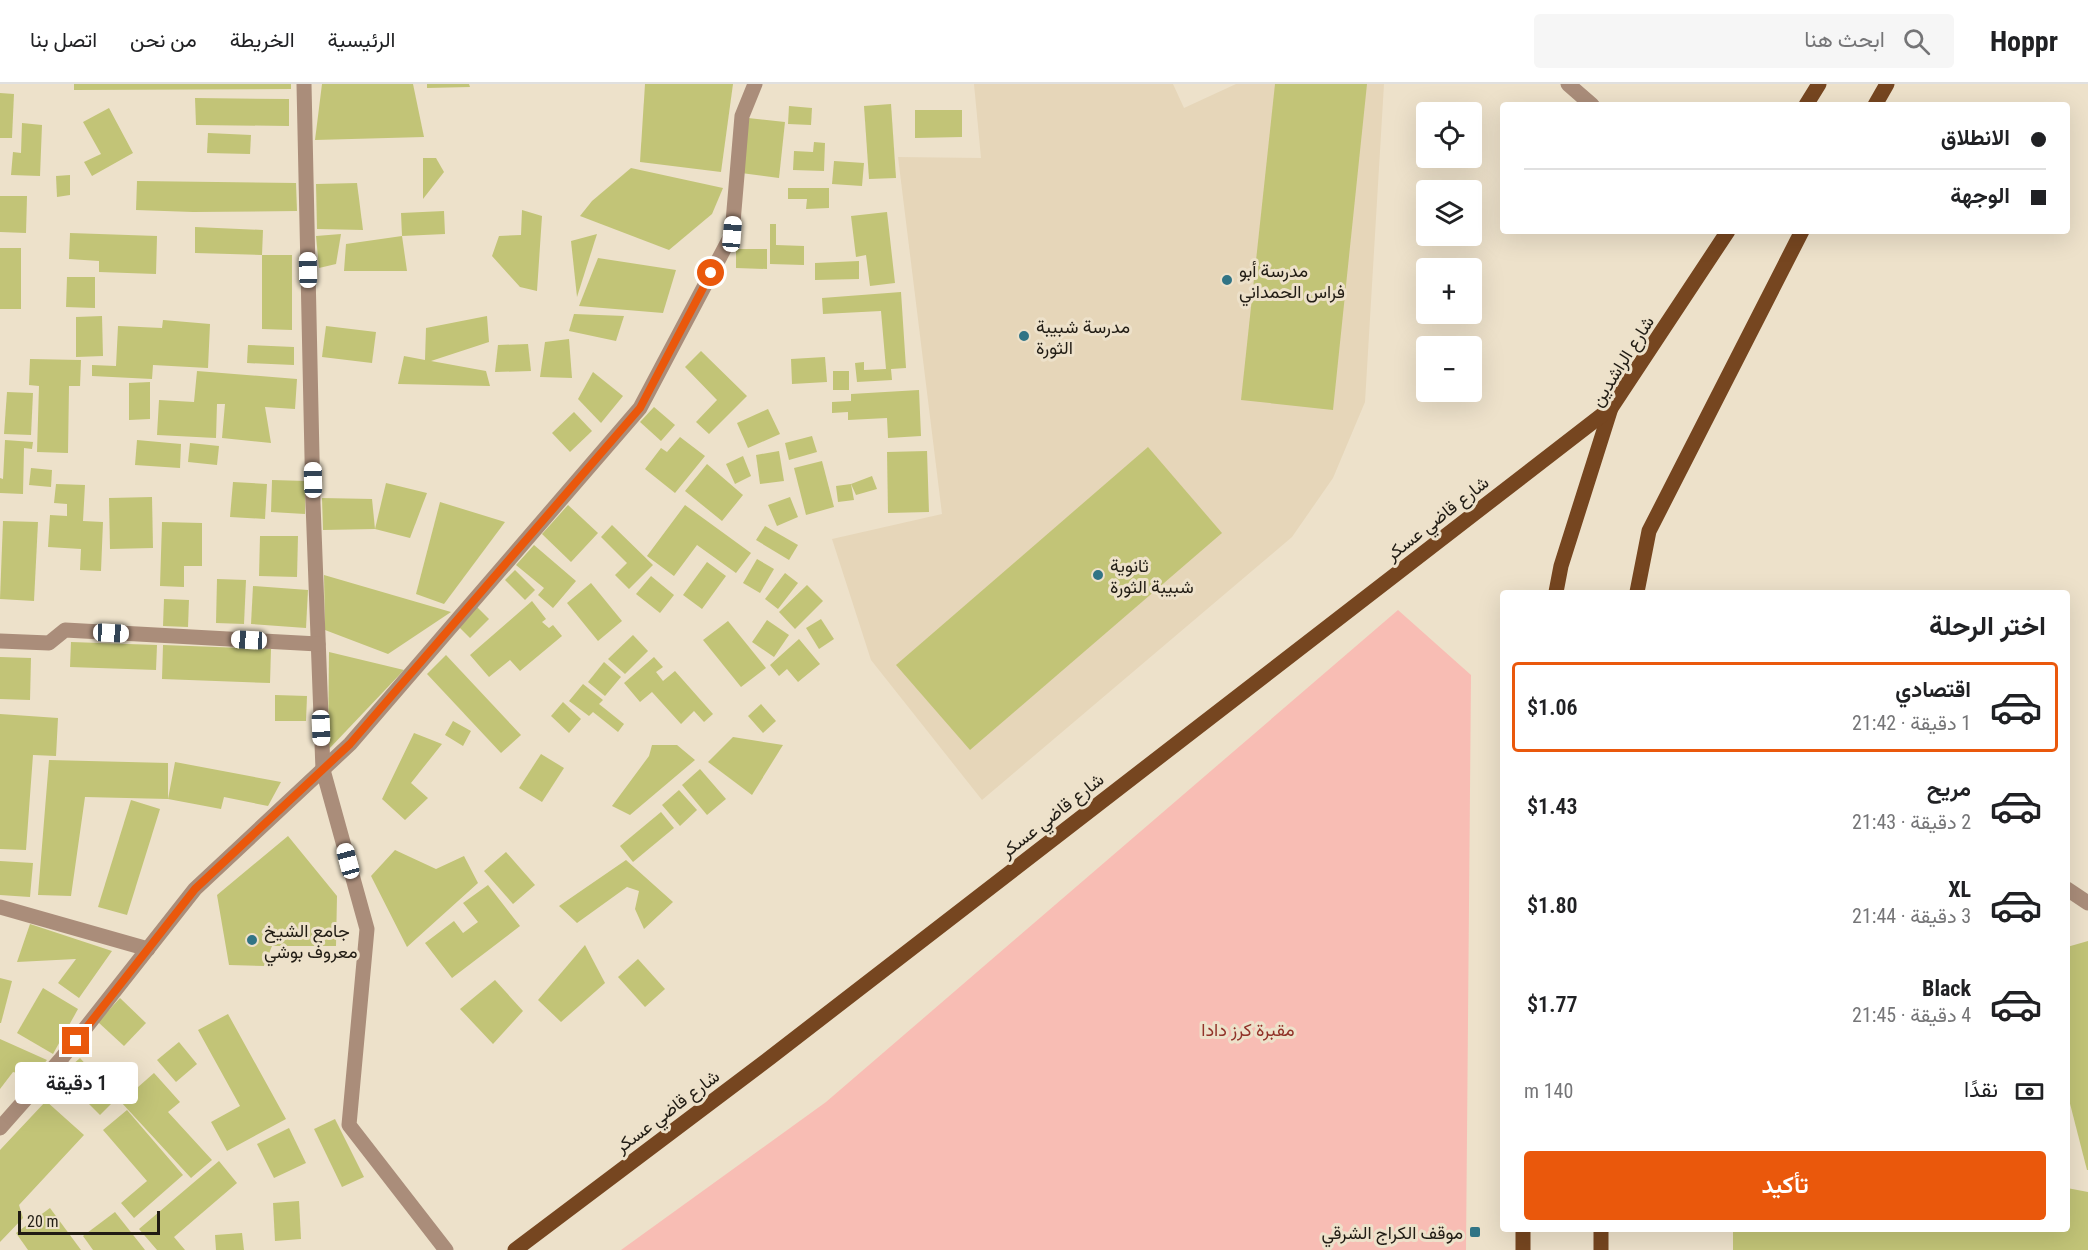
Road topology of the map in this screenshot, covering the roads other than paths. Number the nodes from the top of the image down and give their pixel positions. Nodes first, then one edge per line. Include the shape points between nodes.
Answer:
1 (304, 84) edge
2 (755, 84) edge
3 (1568, 84) edge
4 (1819, 84) edge
5 (1887, 84) edge
6 (1589, 102) edge
7 (1808, 102) edge
8 (1877, 102) edge
9 (1726, 234) edge
10 (1800, 234) edge
11 (1611, 408) junction
12 (1556, 590) edge
13 (1637, 590) edge
14 (0, 641) edge
15 (318, 644) junction
16 (323, 770) junction
17 (2070, 891) edge
18 (2088, 903) edge
19 (0, 907) edge
20 (148, 949) junction
21 (0, 1128) edge
22 (1523, 1232) edge
23 (1601, 1232) edge
24 (446, 1250) edge
25 (515, 1250) edge
26 (1523, 1250) edge
27 (1601, 1250) edge

1 - 15 street
2 - 16 street via 742,116 732,234 640,408 358,735
3 - 6 street
4 - 7 main road
5 - 8 main road
9 - 11 main road, شارع الراشدين
10 - 13 main road via 1648,531
11 - 12 main road, شارع الراشدين
11 - 25 main road, شارع قاضي عسكر
14 - 15 street via 49,643 65,630
15 - 16 street
16 - 20 street via 195,889
16 - 24 street via 367,929 349,1125
17 - 18 street
19 - 20 street
20 - 21 street via 61,1059
22 - 26 main road
23 - 27 main road

